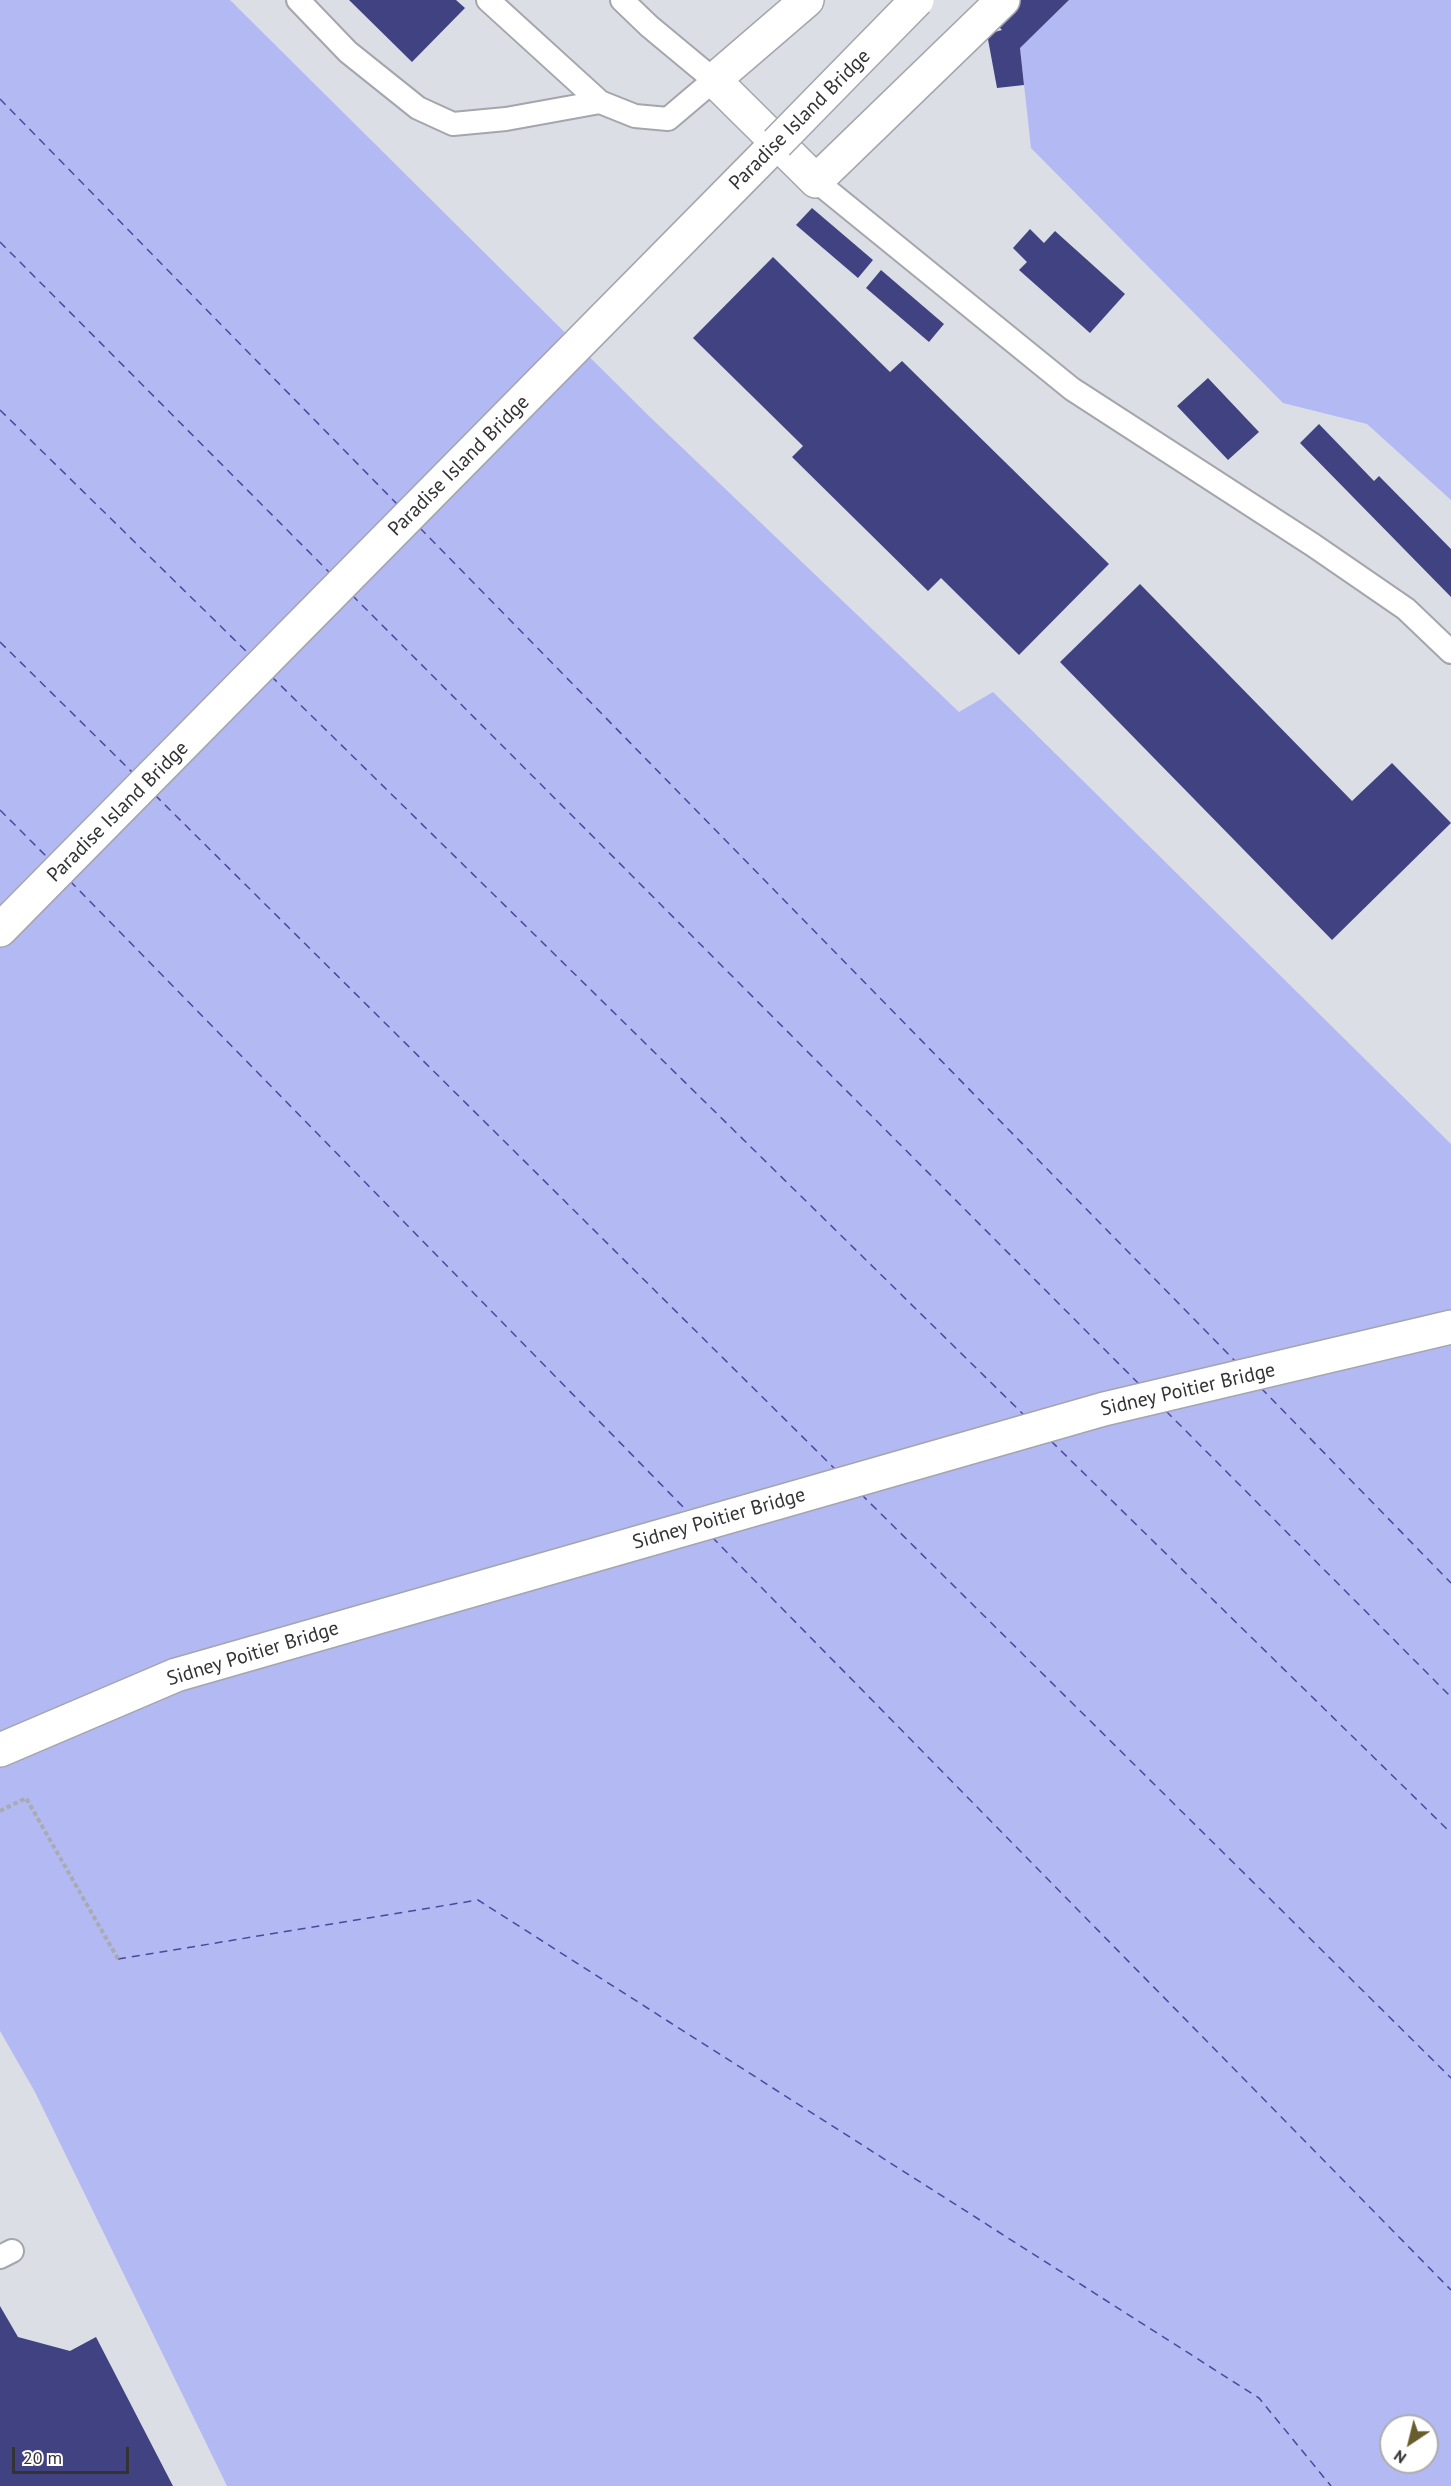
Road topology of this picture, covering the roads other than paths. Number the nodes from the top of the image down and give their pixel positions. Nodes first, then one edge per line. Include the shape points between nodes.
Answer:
1 (298, 0) edge
2 (488, 0) edge
3 (622, 0) edge
4 (807, 0) edge
5 (917, 0) edge
6 (1003, 0) edge
7 (714, 80) junction
8 (600, 102) junction
9 (816, 180) junction
10 (1451, 652) edge
11 (0, 930) edge
12 (1451, 1327) edge
13 (0, 1750) edge

1 - 8 lane via 348,52 409,101 453,124
2 - 8 lane
3 - 7 lane
4 - 7 main road
5 - 11 main road, Paradise Island Bridge, bridge
6 - 9 main road
7 - 8 lane via 668,119 635,116
7 - 9 main road
9 - 10 lane via 1072,389 1406,609
12 - 13 main road, Sidney Poitier Bridge via 1104,1409 176,1675

